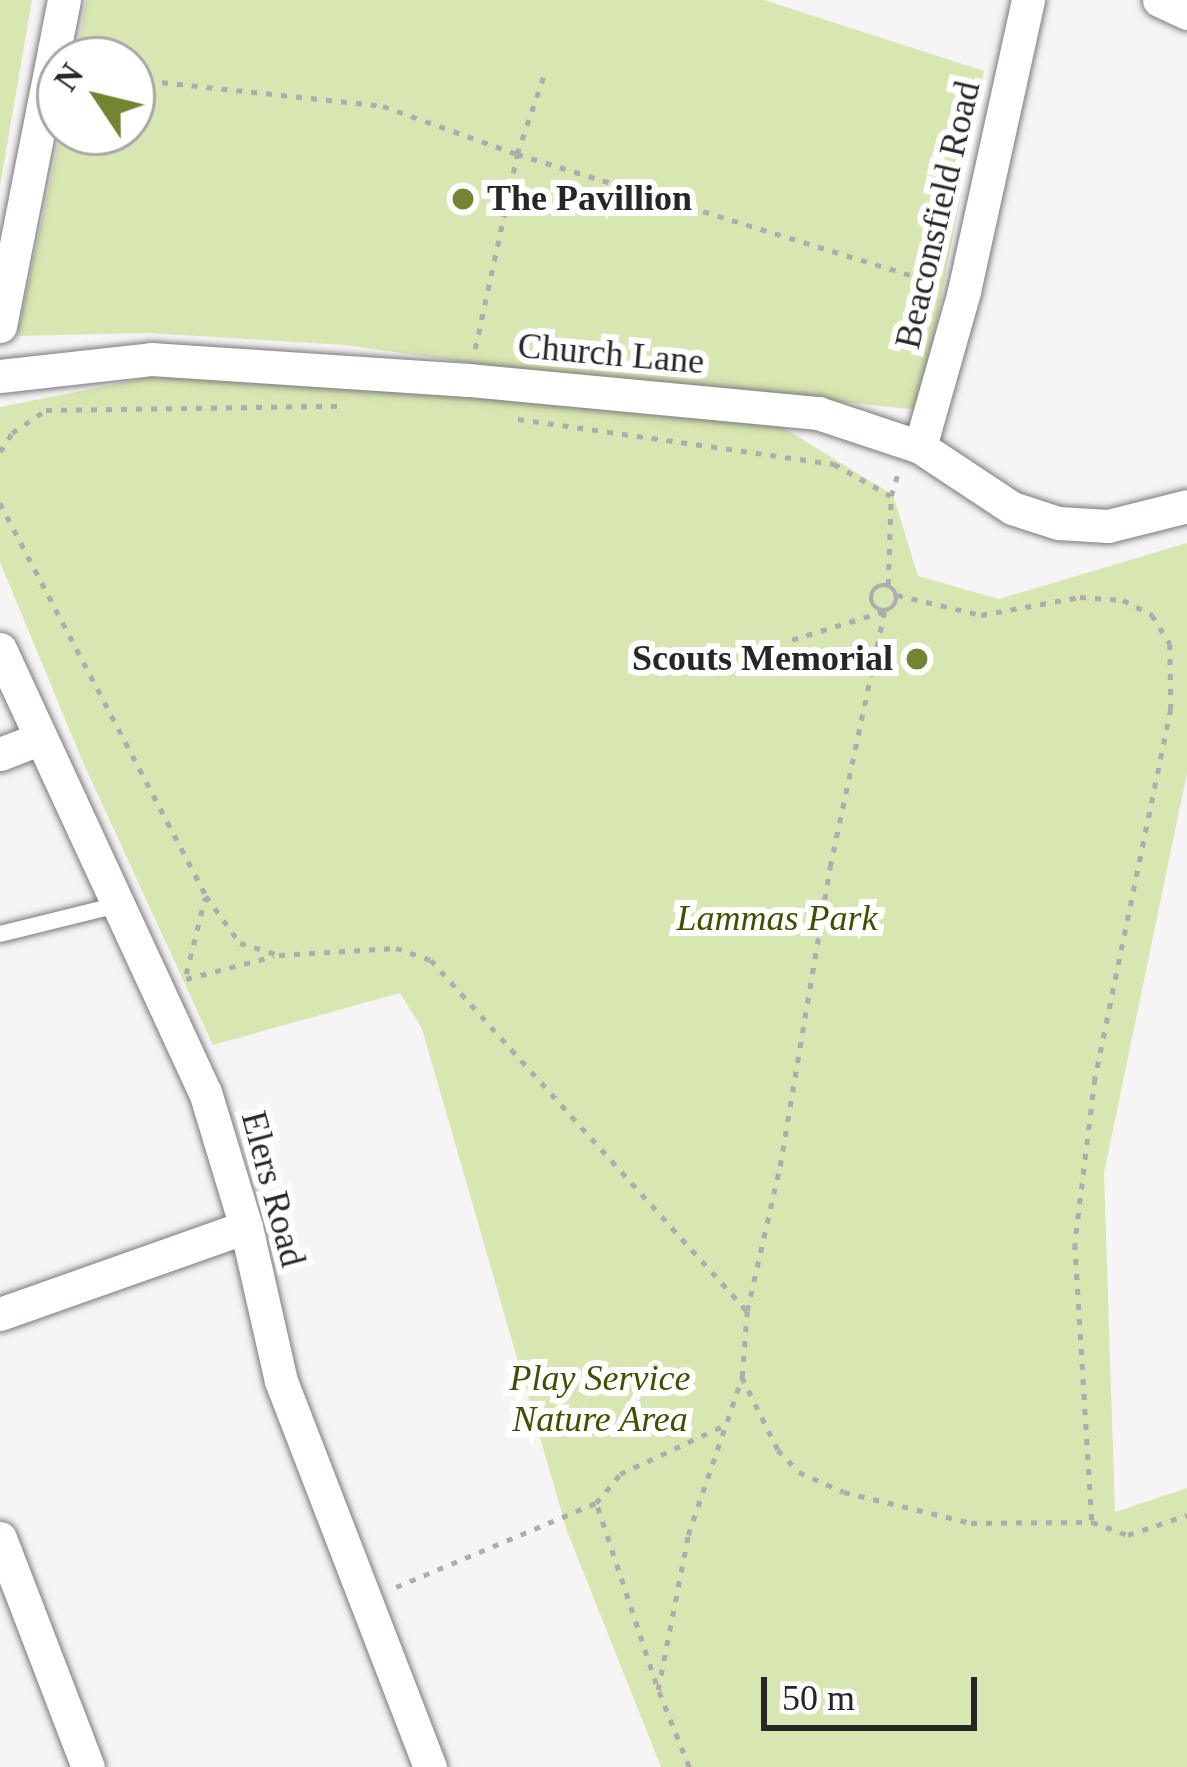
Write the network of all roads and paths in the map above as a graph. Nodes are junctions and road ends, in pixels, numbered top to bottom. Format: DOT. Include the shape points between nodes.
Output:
graph roads {
  1 [pos="64,0"];
  2 [pos="1028,0"];
  3 [pos="1159,0"];
  4 [pos="1187,13"];
  5 [pos="544,75"];
  6 [pos="156,82"];
  7 [pos="517,154"];
  8 [pos="964,291"];
  9 [pos="0,326"];
  10 [pos="0,376"];
  11 [pos="469,380"];
  12 [pos="346,406"];
  13 [pos="511,418"];
  14 [pos="914,444"];
  15 [pos="0,452"];
  16 [pos="891,496"];
  17 [pos="0,503"];
  18 [pos="1187,506"];
  19 [pos="888,585"];
  20 [pos="897,595"];
  21 [pos="884,612"];
  22 [pos="786,642"];
  23 [pos="0,649"];
  24 [pos="39,740"];
  25 [pos="0,754"];
  26 [pos="206,896"];
  27 [pos="117,905"];
  28 [pos="0,934"];
  29 [pos="279,955"];
  30 [pos="171,985"];
  31 [pos="246,1227"];
  32 [pos="747,1311"];
  33 [pos="0,1314"];
  34 [pos="742,1376"];
  35 [pos="726,1424"];
  36 [pos="596,1503"];
  37 [pos="1187,1515"];
  38 [pos="1092,1522"];
  39 [pos="0,1538"];
  40 [pos="364,1601"];
  41 [pos="658,1690"];
  42 [pos="88,1767"];
  43 [pos="430,1767"];
  44 [pos="688,1767"];
  1 -- 9 [label="street"];
  2 -- 8 [label="street, Beaconsfield Road"];
  3 -- 4 [label="street"];
  5 -- 7 [label="path"];
  6 -- 7 [label="path" via="383,106"];
  7 -- 8 [label="path"];
  7 -- 11 [label="path"];
  8 -- 14 [label="street, Beaconsfield Road"];
  10 -- 11 [label="street, Church Lane" via="151,359"];
  11 -- 14 [label="street, Church Lane" via="818,413"];
  12 -- 15 [label="path" via="46,410"];
  13 -- 16 [label="path" via="834,464"];
  14 -- 16 [label="path"];
  14 -- 18 [label="street, Church Lane" via="1012,508 1058,523 1108,526"];
  16 -- 19 [label="path"];
  17 -- 26 [label="path"];
  19 -- 20 [label="path"];
  19 -- 21 [label="path" via="870,601"];
  20 -- 21 [label="path"];
  20 -- 38 [label="path" via="981,615 1080,597 1124,600 1152,615 1170,644 1172,709 1095,1079 1075,1244"];
  21 -- 22 [label="path"];
  21 -- 32 [label="path"];
  23 -- 24 [label="street, Elers Road"];
  24 -- 25 [label="street"];
  24 -- 27 [label="street, Elers Road"];
  26 -- 29 [label="path" via="240,943"];
  26 -- 30 [label="path"];
  27 -- 28 [label="lane"];
  27 -- 30 [label="street, Elers Road"];
  29 -- 30 [label="path"];
  29 -- 32 [label="path" via="396,948 431,960"];
  30 -- 31 [label="street, Elers Road"];
  31 -- 33 [label="street"];
  31 -- 40 [label="street, Elers Road" via="281,1381"];
  32 -- 34 [label="path"];
  34 -- 35 [label="path"];
  34 -- 38 [label="path" via="778,1450 800,1472 844,1492 971,1523"];
  35 -- 36 [label="path" via="620,1474"];
  35 -- 41 [label="path" via="688,1535"];
  36 -- 40 [label="path"];
  36 -- 41 [label="path"];
  37 -- 38 [label="path" via="1128,1534"];
  39 -- 42 [label="street"];
  40 -- 43 [label="street, Elers Road"];
  41 -- 44 [label="path"];
}
